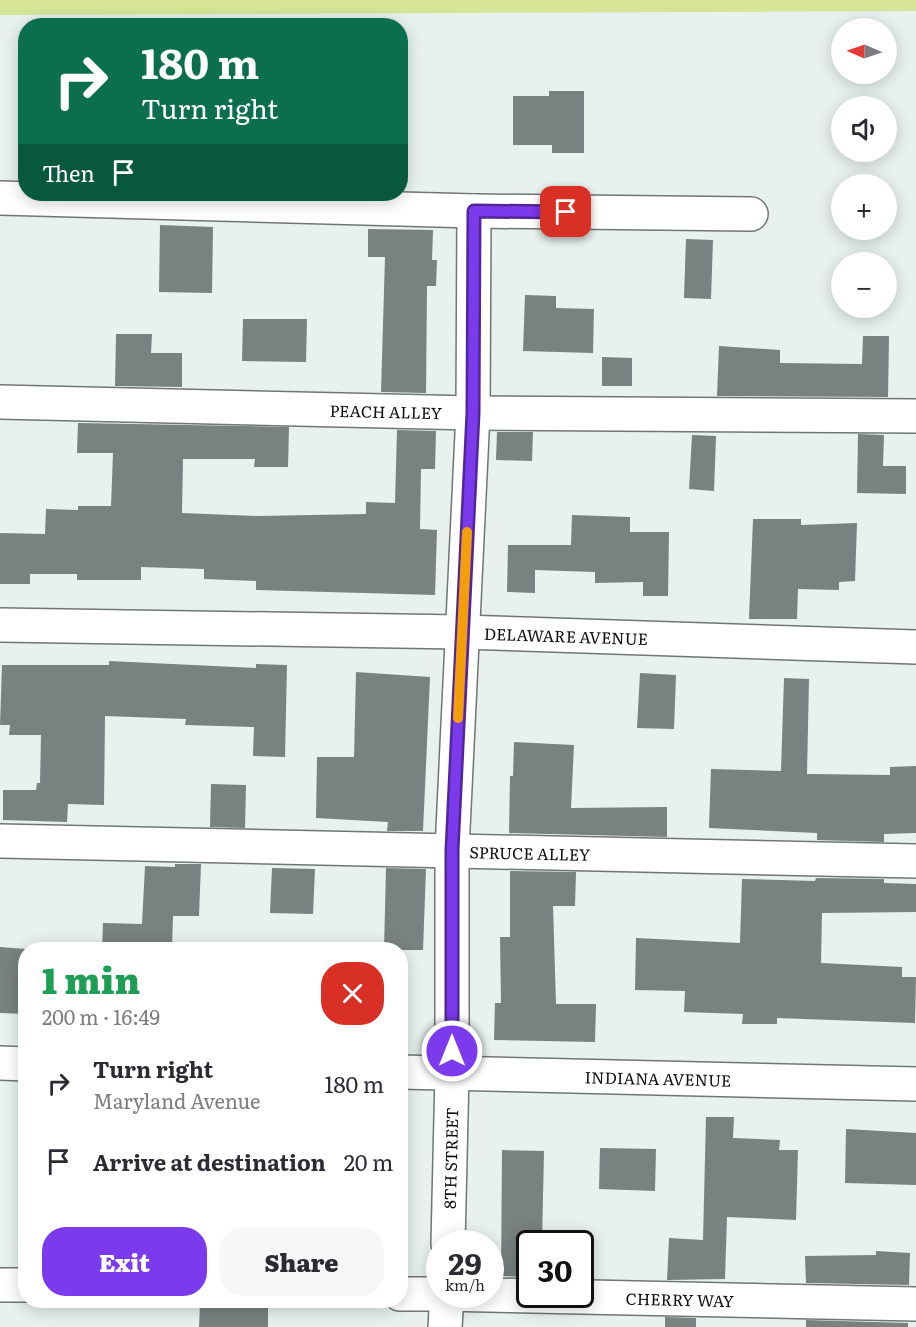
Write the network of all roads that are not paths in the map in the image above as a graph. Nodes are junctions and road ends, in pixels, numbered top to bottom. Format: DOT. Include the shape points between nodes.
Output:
graph roads {
  1 [pos="0,198"];
  2 [pos="18,198"];
  3 [pos="109,201"];
  4 [pos="474,211"];
  5 [pos="751,214"];
  6 [pos="0,402"];
  7 [pos="473,413"];
  8 [pos="916,416"];
  9 [pos="0,625"];
  10 [pos="461,632"];
  11 [pos="916,647"];
  12 [pos="0,841"];
  13 [pos="452,850"];
  14 [pos="916,861"];
  15 [pos="0,1063"];
  16 [pos="18,1064"];
  17 [pos="408,1072"];
  18 [pos="452,1073"];
  19 [pos="916,1084"];
  20 [pos="448,1230"];
  21 [pos="0,1285"];
  22 [pos="18,1285"];
  23 [pos="408,1294"];
  24 [pos="426,1294"];
  25 [pos="504,1295"];
  26 [pos="916,1304"];
  27 [pos="444,1308"];
  28 [pos="445,1327"];
  1 -- 2 [label="street"];
  3 -- 4 [label="street"];
  4 -- 5 [label="street"];
  4 -- 7 [label="street, 8TH STREET"];
  6 -- 7 [label="street, PEACH ALLEY"];
  7 -- 8 [label="street, PEACH ALLEY"];
  7 -- 10 [label="street, 8TH STREET"];
  9 -- 10 [label="street, DELAWARE AVENUE"];
  10 -- 11 [label="street, DELAWARE AVENUE"];
  10 -- 13 [label="street, 8TH STREET"];
  12 -- 13 [label="street, SPRUCE ALLEY"];
  13 -- 14 [label="street, SPRUCE ALLEY"];
  13 -- 18 [label="street, 8TH STREET"];
  15 -- 16 [label="street"];
  17 -- 18 [label="street, INDIANA AVENUE"];
  18 -- 19 [label="street, INDIANA AVENUE"];
  18 -- 20 [label="street, 8TH STREET"];
  21 -- 22 [label="street"];
  23 -- 24 [label="street, CHERRY WAY"];
  25 -- 26 [label="street, CHERRY WAY"];
  27 -- 28 [label="street"];
}
